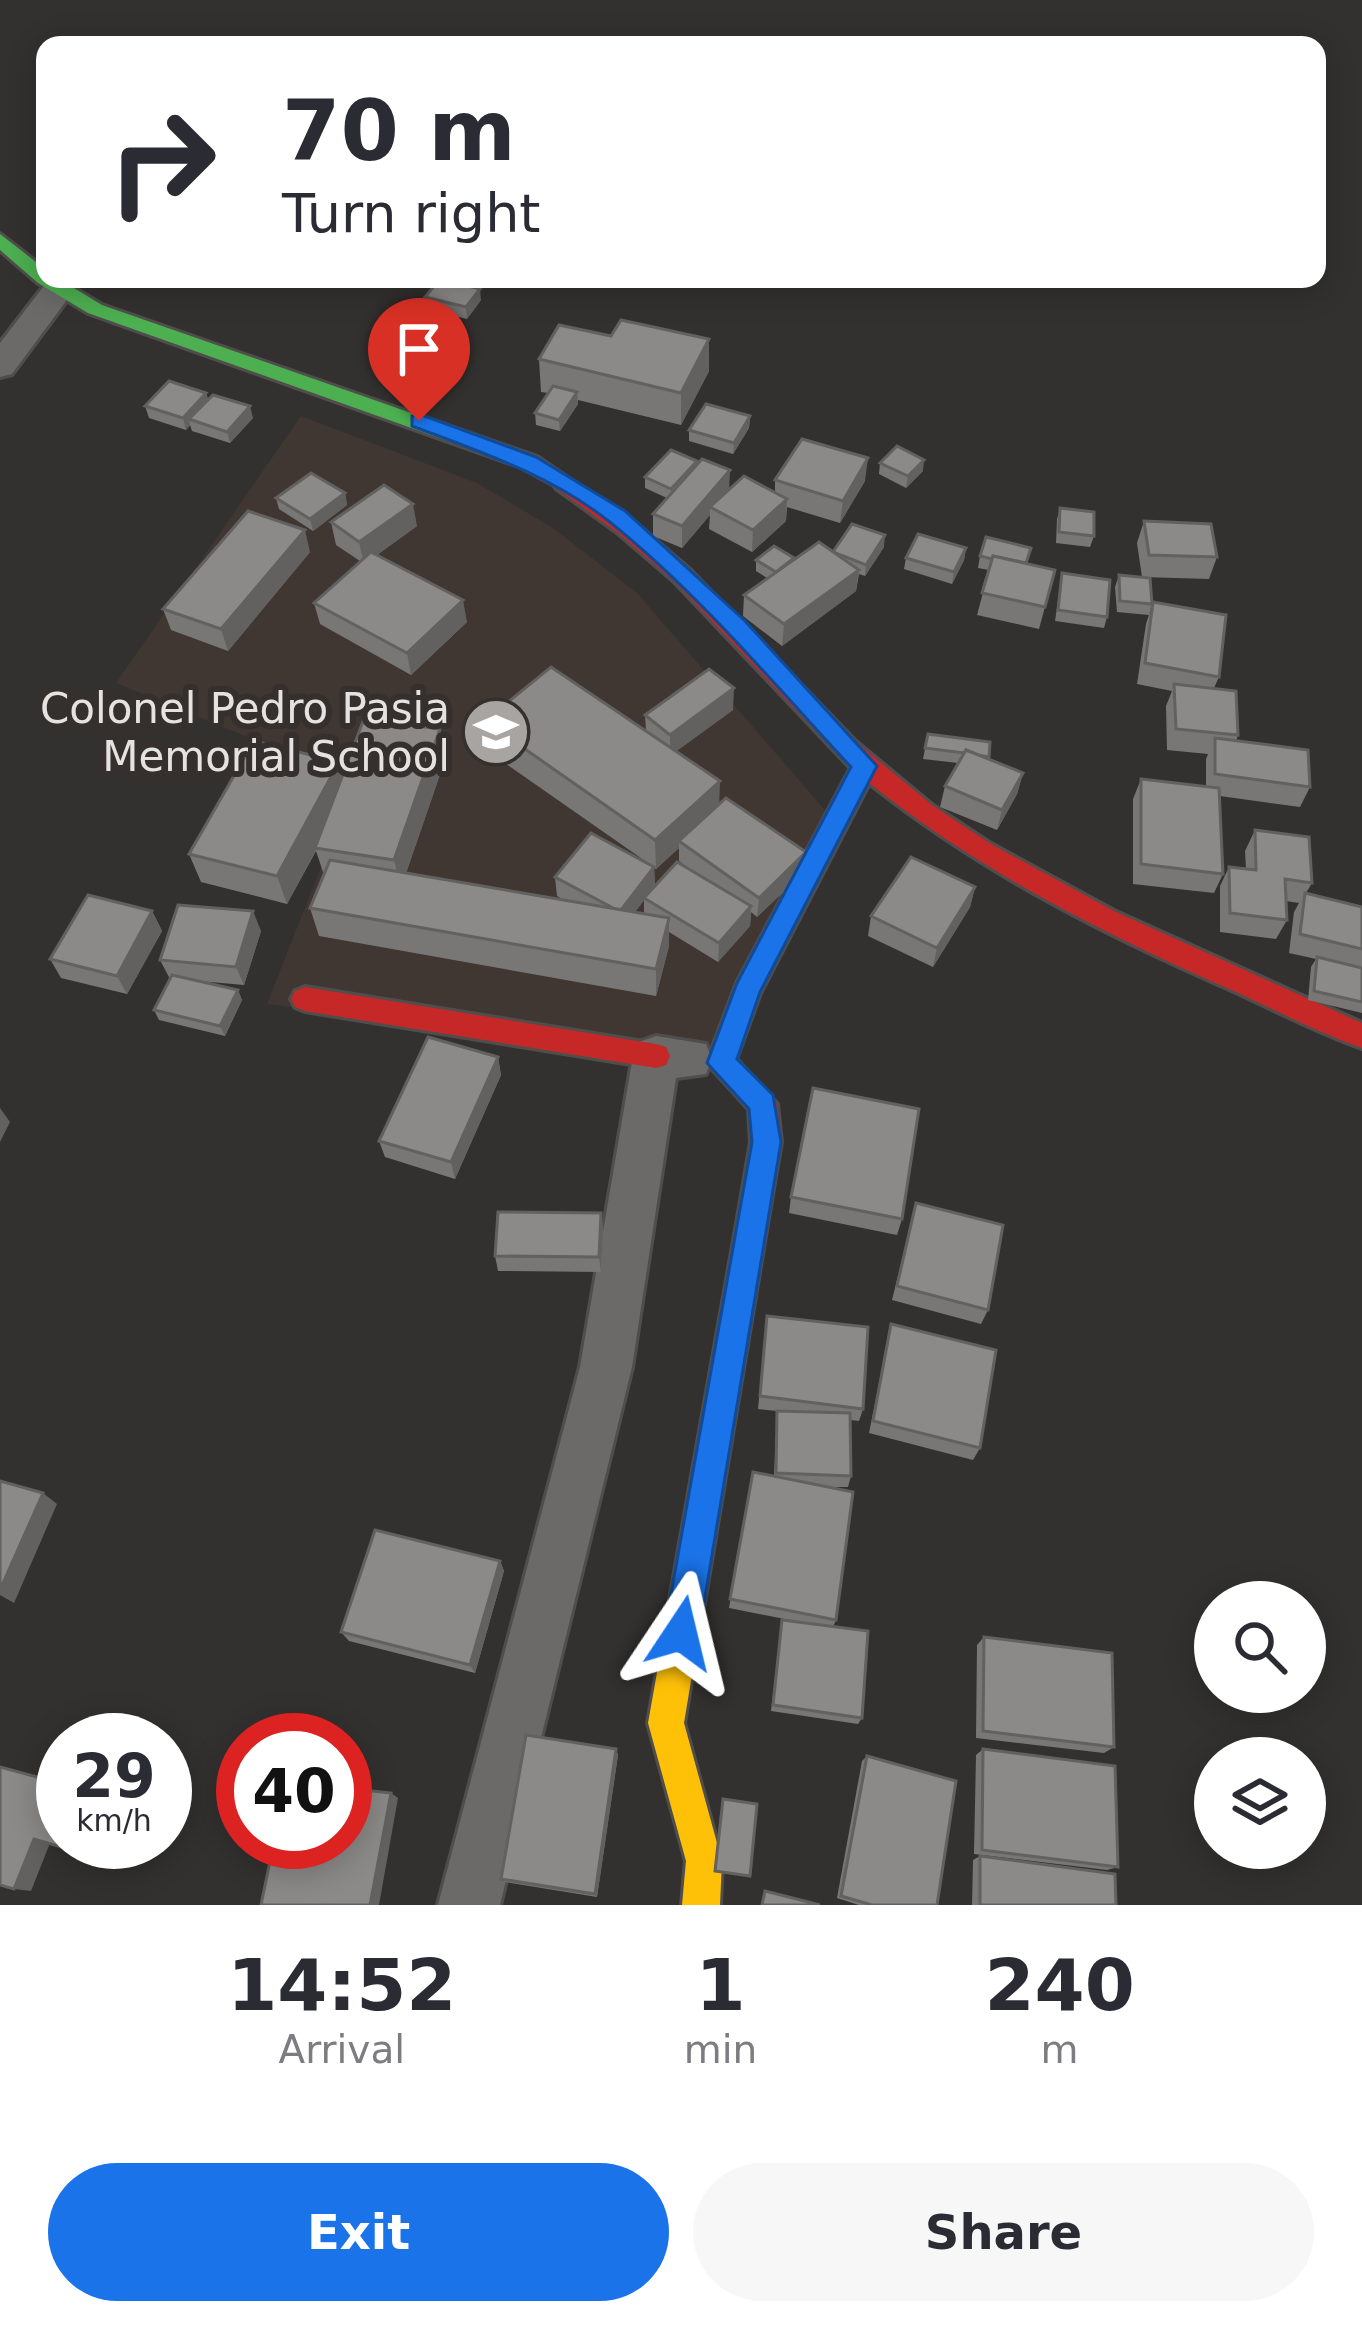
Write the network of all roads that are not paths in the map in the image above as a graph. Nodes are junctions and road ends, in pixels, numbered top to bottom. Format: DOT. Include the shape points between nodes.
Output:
graph roads {
  1 [pos="0,241"];
  2 [pos="36,271"];
  3 [pos="46,288"];
  4 [pos="62,288"];
  5 [pos="0,367"];
  6 [pos="865,766"];
  7 [pos="304,999"];
  8 [pos="1362,1036"];
  9 [pos="656,1055"];
  10 [pos="722,1063"];
  11 [pos="469,1905"];
  12 [pos="700,1905"];
  1 -- 2 [label="main road"];
  3 -- 5 [label="street"];
  4 -- 6 [label="main road" via="141,328 529,462 617,516"];
  6 -- 8 [label="main road" via="949,831 1096,916"];
  6 -- 10 [label="main road" via="747,991"];
  7 -- 9 [label="main road"];
  9 -- 10 [label="street"];
  9 -- 11 [label="street" via="606,1367"];
  10 -- 12 [label="main road" via="763,1104 766,1142 666,1723 704,1861"];
}
